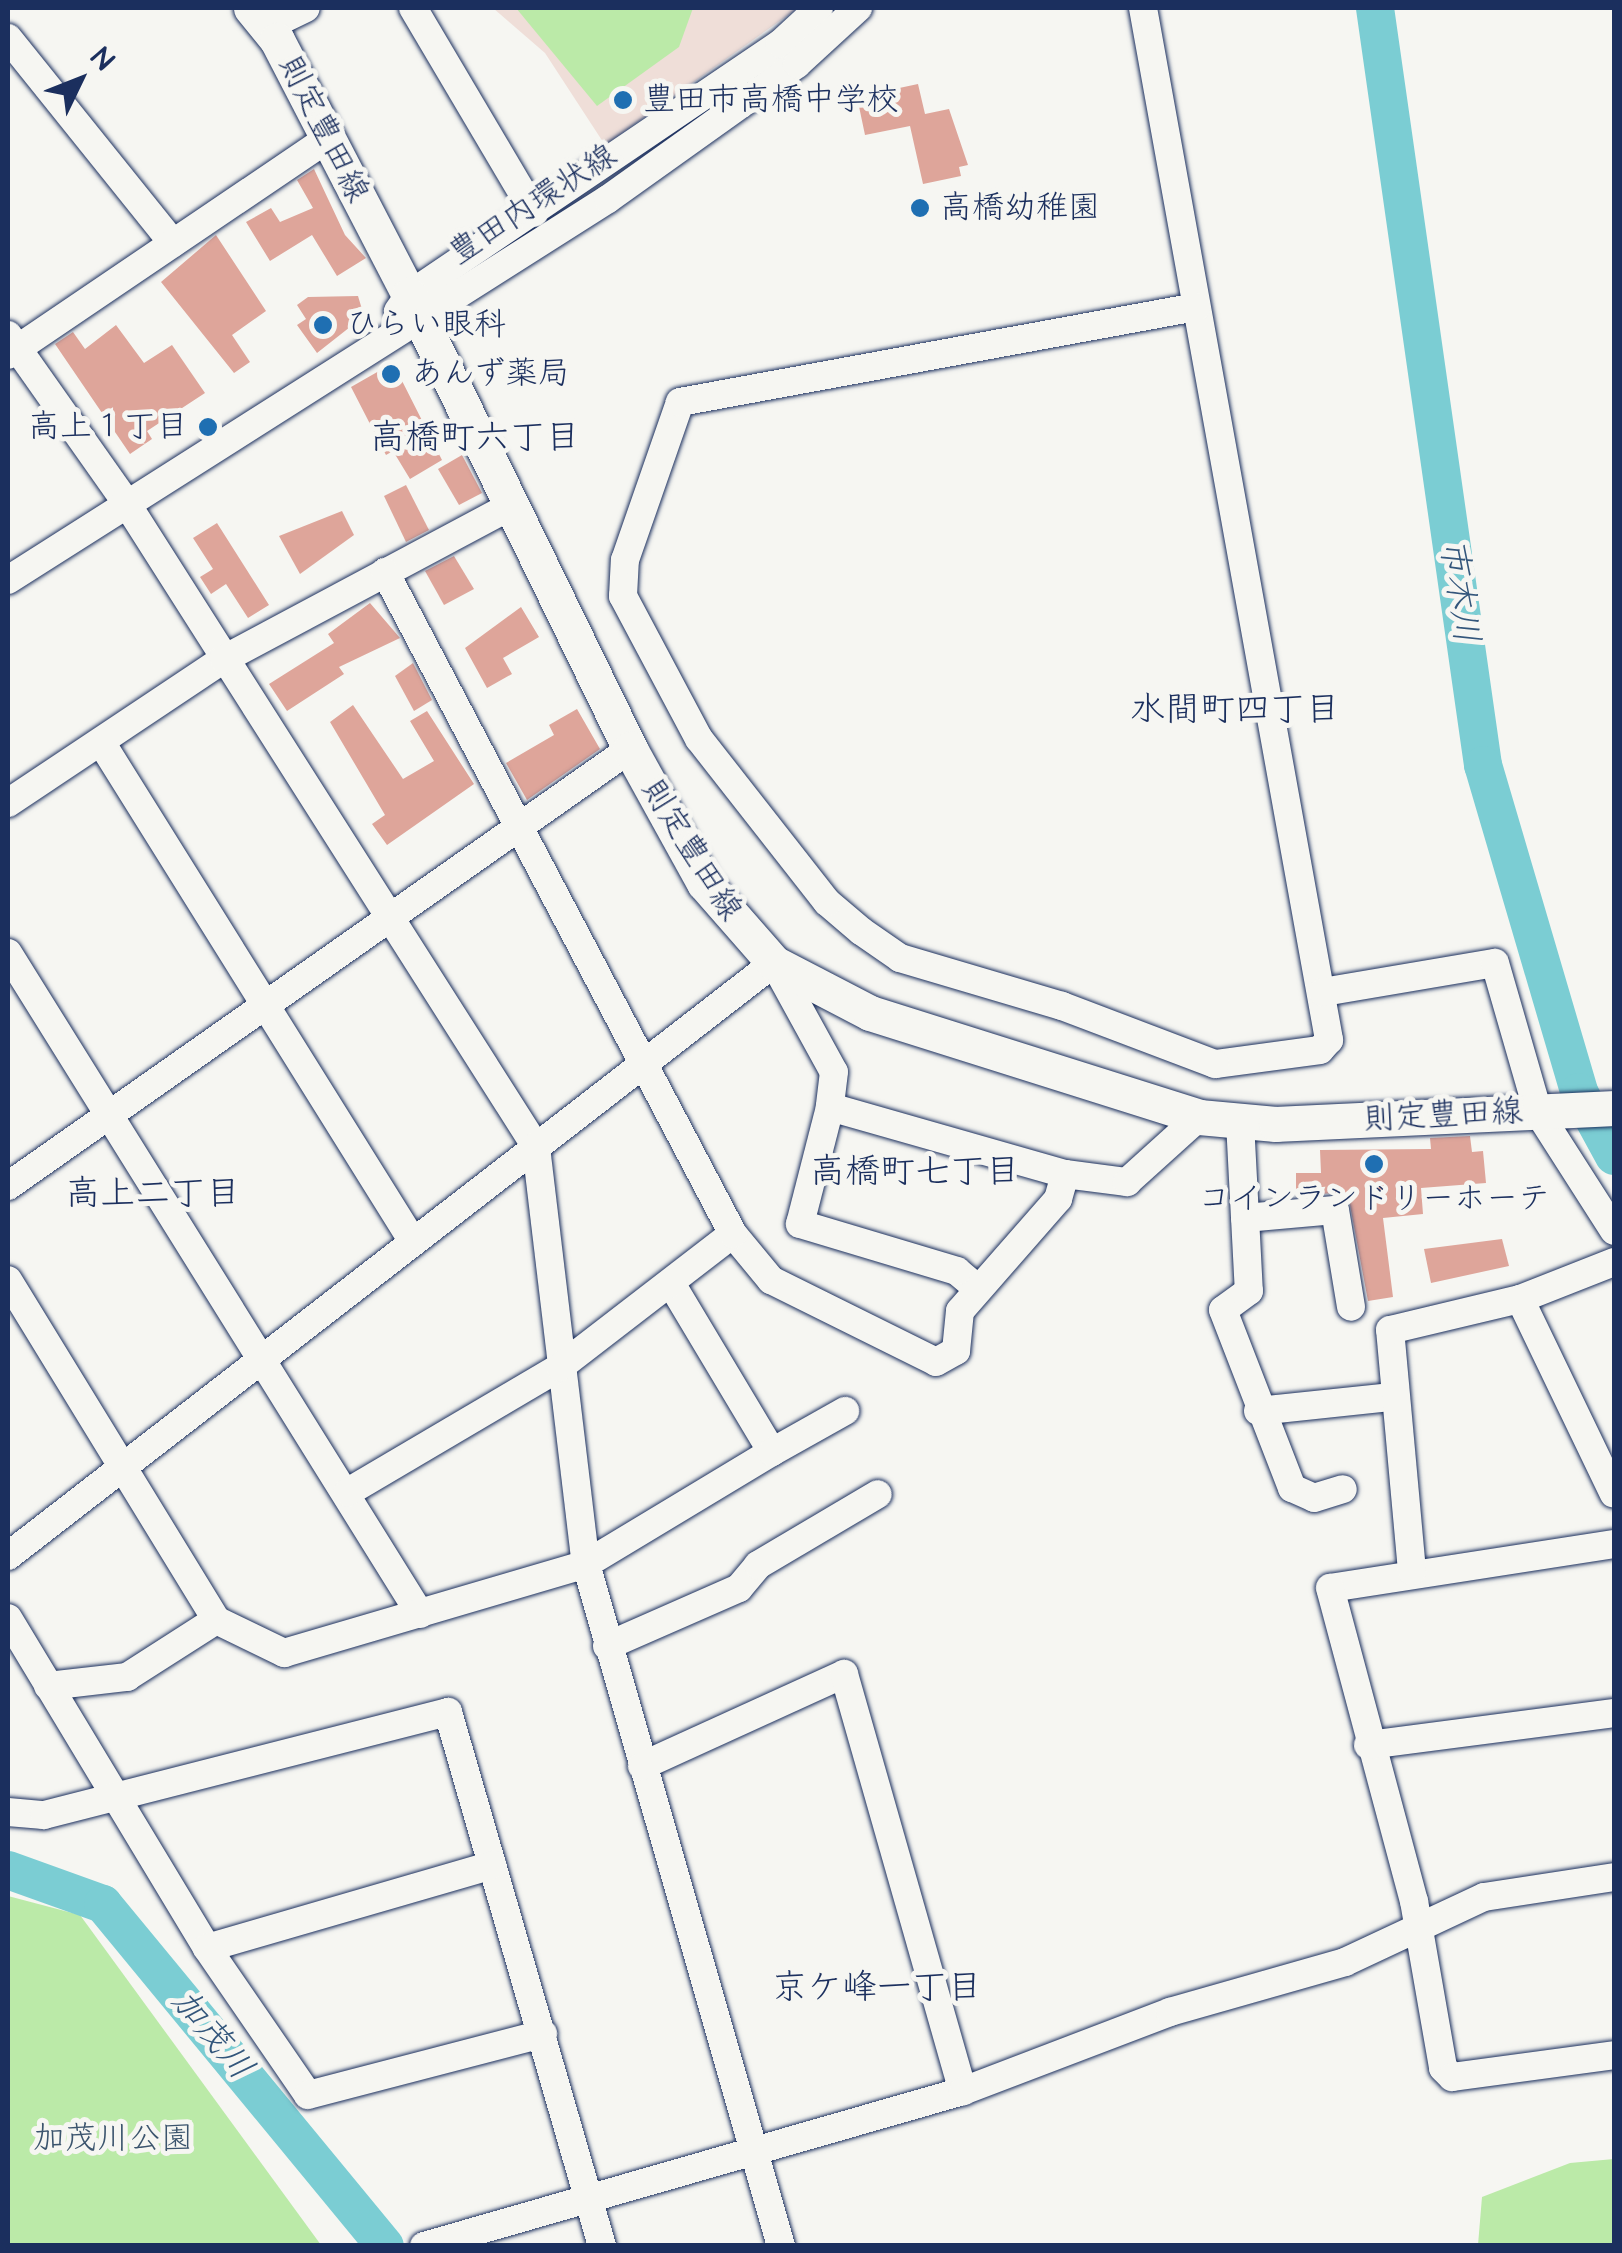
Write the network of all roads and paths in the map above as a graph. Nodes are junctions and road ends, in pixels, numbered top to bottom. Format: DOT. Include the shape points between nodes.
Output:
graph roads {
  1 [pos="306,8"];
  2 [pos="413,8"];
  3 [pos="819,8"];
  4 [pos="858,8"];
  5 [pos="1143,8"];
  6 [pos="259,17"];
  7 [pos="8,38"];
  8 [pos="327,138"];
  9 [pos="534,213"];
  10 [pos="173,243"];
  11 [pos="1196,306"];
  12 [pos="415,307"];
  13 [pos="11,346"];
  14 [pos="126,501"];
  15 [pos="510,506"];
  16 [pos="385,572"];
  17 [pos="8,580"];
  18 [pos="224,658"];
  19 [pos="101,742"];
  20 [pos="630,749"];
  21 [pos="8,804"];
  22 [pos="522,826"];
  23 [pos="388,916"];
  24 [pos="8,953"];
  25 [pos="774,962"];
  26 [pos="1323,992"];
  27 [pos="262,1006"];
  28 [pos="641,1064"];
  29 [pos="830,1106"];
  30 [pos="1614,1108"];
  31 [pos="1538,1112"];
  32 [pos="109,1114"];
  33 [pos="1199,1116"];
  34 [pos="1240,1122"];
  35 [pos="536,1148"];
  36 [pos="1065,1174"];
  37 [pos="8,1186"];
  38 [pos="1245,1218"];
  39 [pos="1614,1231"];
  40 [pos="733,1234"];
  41 [pos="412,1240"];
  42 [pos="1614,1262"];
  43 [pos="8,1280"];
  44 [pos="671,1283"];
  45 [pos="976,1288"];
  46 [pos="1520,1299"];
  47 [pos="1352,1308"];
  48 [pos="262,1357"];
  49 [pos="560,1367"];
  50 [pos="1392,1397"];
  51 [pos="845,1411"];
  52 [pos="1258,1411"];
  53 [pos="772,1452"];
  54 [pos="120,1470"];
  55 [pos="1343,1489"];
  56 [pos="348,1492"];
  57 [pos="878,1494"];
  58 [pos="1614,1494"];
  59 [pos="1614,1544"];
  60 [pos="8,1556"];
  61 [pos="586,1564"];
  62 [pos="1412,1571"];
  63 [pos="420,1614"];
  64 [pos="8,1618"];
  65 [pos="216,1620"];
  66 [pos="606,1646"];
  67 [pos="48,1686"];
  68 [pos="1614,1714"];
  69 [pos="1368,1745"];
  70 [pos="642,1766"];
  71 [pos="113,1796"];
  72 [pos="8,1812"];
  73 [pos="492,1865"];
  74 [pos="1614,1877"];
  75 [pos="1416,1928"];
  76 [pos="207,1948"];
  77 [pos="543,2034"];
  78 [pos="1614,2055"];
  79 [pos="964,2091"];
  80 [pos="756,2152"];
  81 [pos="590,2198"];
  82 [pos="424,2246"];
  83 [pos="602,2246"];
  84 [pos="782,2246"];
  1 -- 6 [label="street"];
  2 -- 9 [label="street"];
  3 -- 9 [label="street, 豊田内環状線" via="780,44"];
  4 -- 12 [label="street, 豊田内環状線" via="798,64"];
  5 -- 11 [label="street"];
  6 -- 8 [label="main road, 則定豊田線"];
  7 -- 10 [label="street"];
  8 -- 10 [label="street"];
  8 -- 12 [label="main road, 則定豊田線"];
  9 -- 12 [label="street, 豊田内環状線"];
  10 -- 13 [label="street"];
  11 -- 26 [label="street"];
  11 -- 26 [label="street" via="680,402 625,560 623,596 700,739 751,808 827,902 900,958 1078,1011 1215,1064 1320,1050 1329,1040"];
  12 -- 14 [label="street, 豊田内環状線" via="380,337"];
  12 -- 15 [label="main road, 則定豊田線"];
  13 -- 14 [label="street"];
  14 -- 17 [label="street, 豊田内環状線"];
  14 -- 18 [label="street"];
  15 -- 16 [label="street"];
  15 -- 20 [label="main road, 則定豊田線"];
  16 -- 18 [label="street"];
  16 -- 22 [label="street"];
  18 -- 19 [label="street"];
  18 -- 23 [label="street"];
  19 -- 21 [label="street"];
  19 -- 27 [label="street"];
  20 -- 22 [label="street"];
  20 -- 25 [label="main road, 則定豊田線" via="704,884"];
  22 -- 23 [label="street"];
  22 -- 28 [label="street"];
  23 -- 27 [label="street"];
  23 -- 35 [label="street"];
  24 -- 32 [label="street"];
  25 -- 28 [label="street"];
  25 -- 29 [label="street" via="834,1072"];
  25 -- 33 [label="main road, 則定豊田線" via="870,1014"];
  26 -- 31 [label="street" via="1496,963"];
  27 -- 32 [label="street"];
  27 -- 41 [label="street"];
  28 -- 35 [label="street"];
  28 -- 40 [label="street"];
  29 -- 36 [label="street"];
  29 -- 45 [label="street" via="800,1224 957,1272"];
  30 -- 31 [label="main road, 則定豊田線"];
  31 -- 34 [label="main road, 則定豊田線"];
  31 -- 39 [label="street"];
  32 -- 37 [label="street"];
  32 -- 48 [label="street"];
  33 -- 34 [label="main road, 則定豊田線"];
  33 -- 36 [label="street" via="1127,1182"];
  34 -- 38 [label="street"];
  35 -- 41 [label="street"];
  35 -- 49 [label="street"];
  36 -- 45 [label="street" via="1058,1198"];
  38 -- 47 [label="street" via="1336,1210"];
  38 -- 52 [label="street" via="1249,1291 1223,1306"];
  40 -- 44 [label="street"];
  40 -- 45 [label="street" via="771,1280 936,1362 956,1351 960,1311"];
  41 -- 48 [label="street"];
  42 -- 46 [label="street"];
  43 -- 54 [label="street"];
  44 -- 49 [label="street"];
  44 -- 53 [label="street"];
  46 -- 50 [label="street" via="1390,1330"];
  46 -- 58 [label="street"];
  48 -- 54 [label="street"];
  48 -- 56 [label="street"];
  49 -- 56 [label="street"];
  49 -- 61 [label="street"];
  50 -- 52 [label="street"];
  50 -- 62 [label="street"];
  51 -- 53 [label="street"];
  52 -- 55 [label="street" via="1300,1496"];
  53 -- 61 [label="street"];
  54 -- 60 [label="street"];
  54 -- 65 [label="street"];
  56 -- 63 [label="street"];
  57 -- 66 [label="street" via="758,1566 739,1588"];
  59 -- 62 [label="street"];
  61 -- 63 [label="street"];
  61 -- 66 [label="street"];
  62 -- 69 [label="street" via="1330,1588"];
  63 -- 65 [label="street" via="284,1653"];
  64 -- 67 [label="street"];
  65 -- 67 [label="street" via="128,1676"];
  66 -- 70 [label="street"];
  67 -- 71 [label="street"];
  68 -- 69 [label="street"];
  69 -- 75 [label="street"];
  70 -- 79 [label="street" via="844,1674"];
  70 -- 80 [label="street"];
  71 -- 72 [label="street" via="30,1818"];
  71 -- 73 [label="street" via="440,1710 448,1712"];
  71 -- 76 [label="street"];
  73 -- 76 [label="street"];
  73 -- 77 [label="street"];
  74 -- 75 [label="street" via="1484,1896"];
  75 -- 78 [label="street" via="1443,2068 1452,2077"];
  75 -- 79 [label="street" via="1344,1962 1170,2012"];
  76 -- 77 [label="street" via="308,2095"];
  77 -- 81 [label="street"];
  79 -- 80 [label="street"];
  80 -- 81 [label="street"];
  80 -- 84 [label="street"];
  81 -- 82 [label="street"];
  81 -- 83 [label="street"];
}
